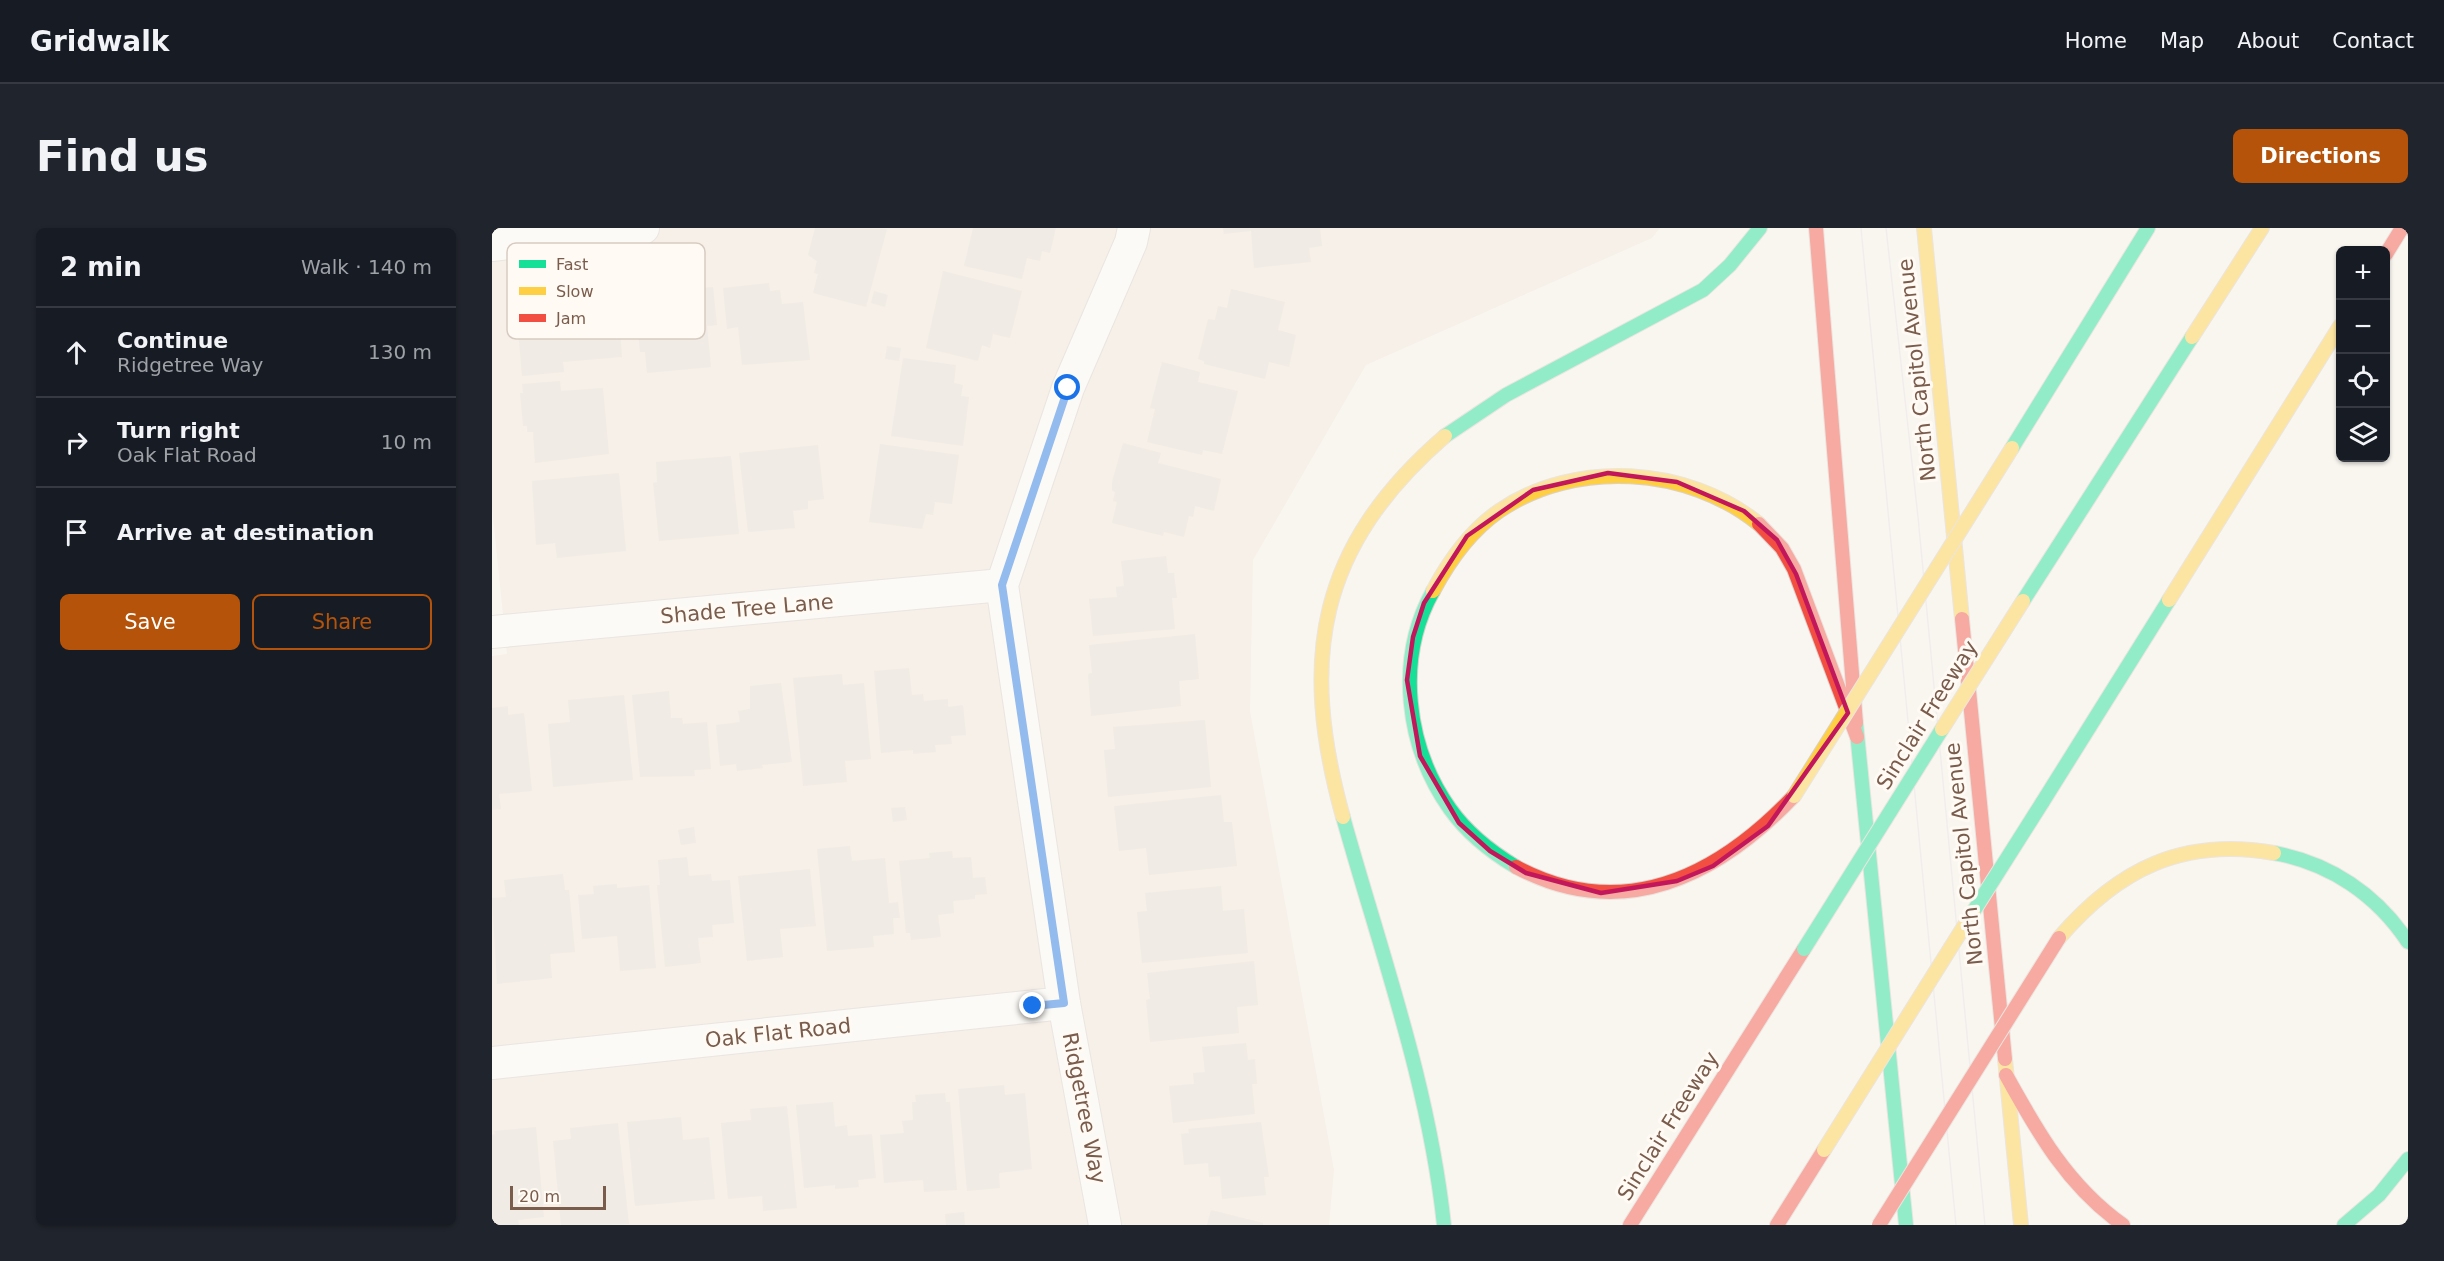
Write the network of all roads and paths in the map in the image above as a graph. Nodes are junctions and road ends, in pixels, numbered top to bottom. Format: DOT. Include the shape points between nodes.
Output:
graph roads {
  1 [pos="643,228"];
  2 [pos="1134,228"];
  3 [pos="1760,228"];
  4 [pos="1816,228"];
  5 [pos="1924,228"];
  6 [pos="2148,228"];
  7 [pos="2262,228"];
  8 [pos="2402,228"];
  9 [pos="507,243"];
  10 [pos="510,243"];
  11 [pos="492,245"];
  12 [pos="2390,246"];
  13 [pos="2336,332"];
  14 [pos="1002,585"];
  15 [pos="492,632"];
  16 [pos="1857,737"];
  17 [pos="2408,942"];
  18 [pos="1064,1003"];
  19 [pos="492,1063"];
  20 [pos="2006,1075"];
  21 [pos="2408,1159"];
  22 [pos="1105,1225"];
  23 [pos="1444,1225"];
  24 [pos="1630,1225"];
  25 [pos="1777,1225"];
  26 [pos="1879,1225"];
  27 [pos="1906,1225"];
  28 [pos="2021,1225"];
  29 [pos="2123,1225"];
  30 [pos="2344,1225"];
  1 -- 10 [label="street"];
  2 -- 14 [label="street, Ridgetree Way" via="1068,388"];
  3 -- 23 [label="main road" via="1703,290 1506,394 1446,435 1391,487 1353,548 1338,582 1320,660 1320,703 1340,807 1418,1069 1434,1139"];
  4 -- 16 [label="main road"];
  5 -- 20 [label="main road, North Capitol Avenue"];
  6 -- 16 [label="main road, bridge" via="2012,448 1794,796 1768,826 1713,866 1639,891 1601,893 1561,886 1526,873 1490,851 1460,823 1436,790 1420,756 1410,718 1407,680 1413,637 1424,603 1443,568 1467,536 1500,509 1533,490 1570,479 1608,473 1645,474 1714,495 1744,511 1777,540 1796,574"];
  7 -- 24 [label="main road, Sinclair Freeway, bridge"];
  8 -- 12 [label="main road"];
  9 -- 11 [label="street"];
  13 -- 25 [label="main road, bridge"];
  14 -- 15 [label="street, Shade Tree Lane"];
  14 -- 18 [label="street, Ridgetree Way"];
  16 -- 27 [label="main road"];
  17 -- 26 [label="main road, bridge" via="2383,909 2352,884 2313,863 2230,848 2187,852 2149,864 2115,883 2085,908 2059,938"];
  18 -- 19 [label="street, Oak Flat Road"];
  18 -- 22 [label="street, Ridgetree Way"];
  20 -- 28 [label="main road, North Capitol Avenue"];
  20 -- 29 [label="main road" via="2049,1153 2076,1188"];
  21 -- 30 [label="main road" via="2370,1206"];
}
